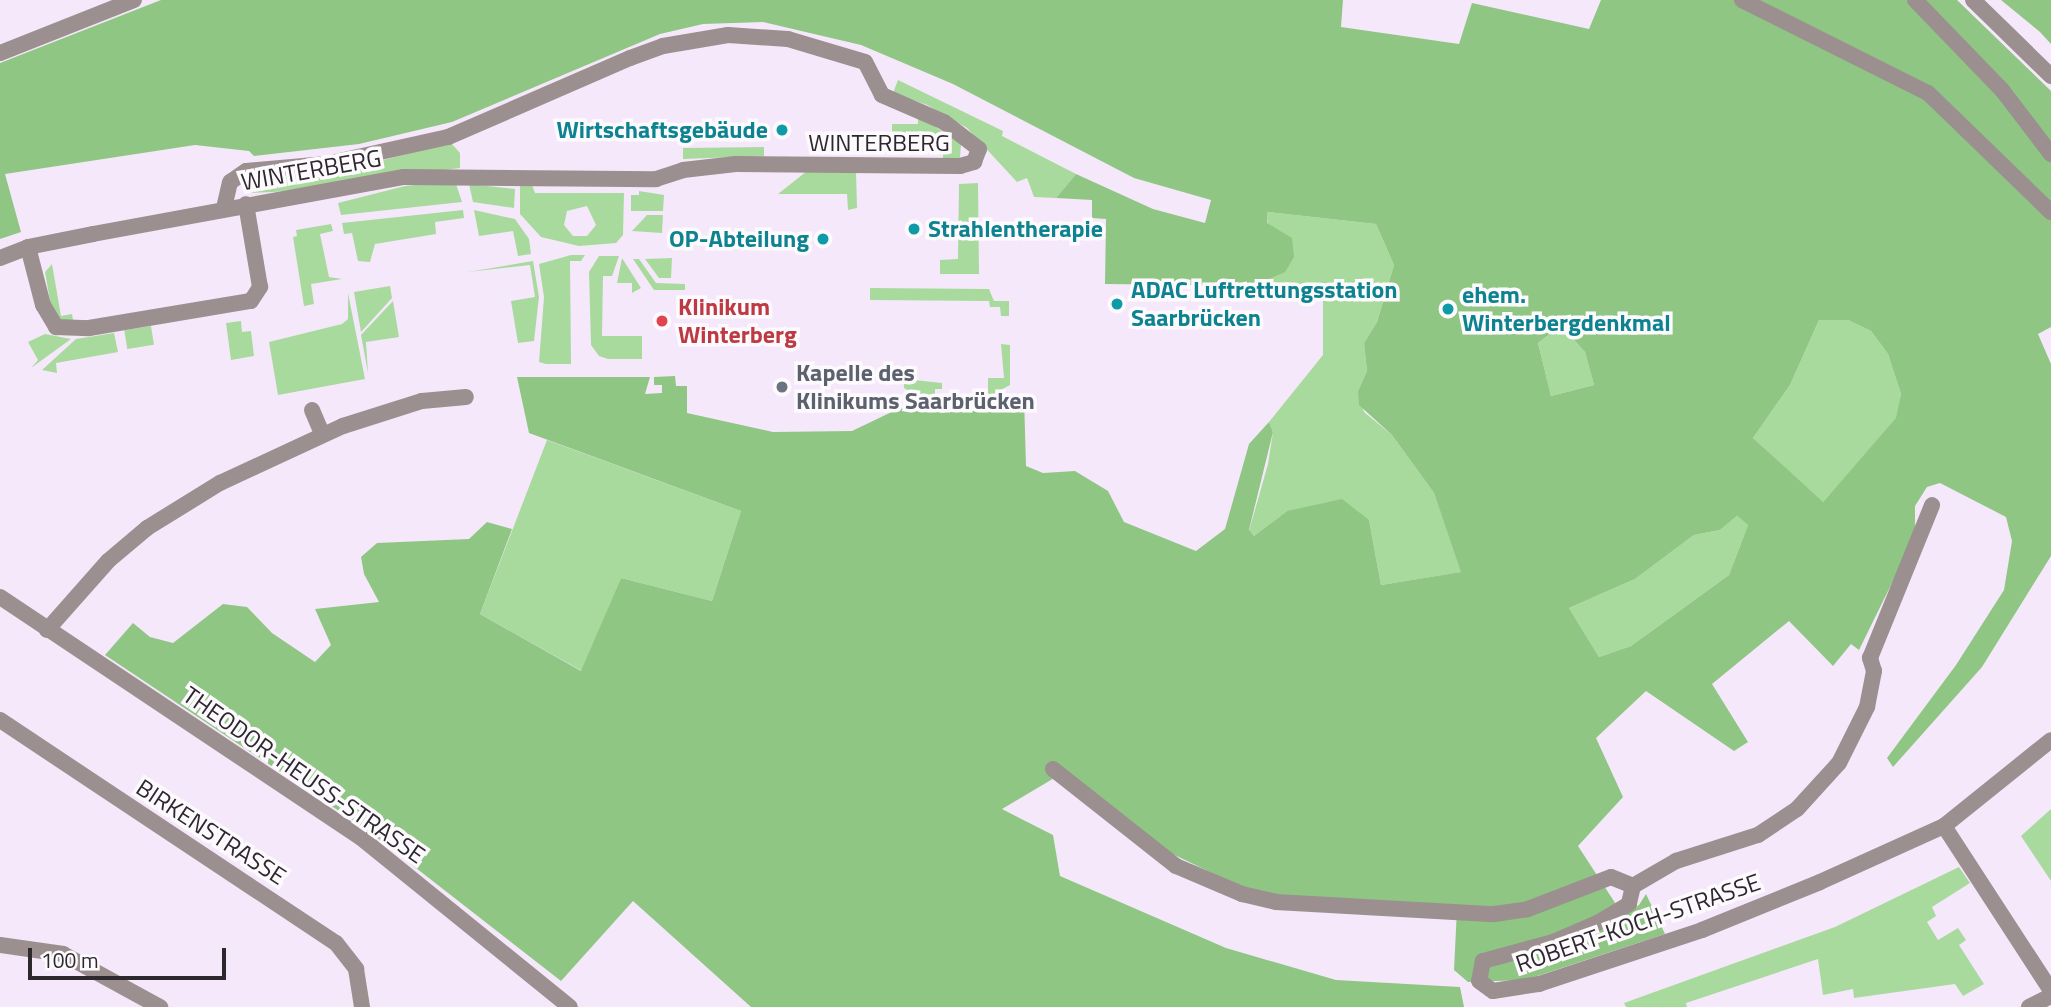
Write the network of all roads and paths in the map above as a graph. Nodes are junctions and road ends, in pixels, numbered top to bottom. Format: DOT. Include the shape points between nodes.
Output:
graph roads {
  1 [pos="134,0"];
  2 [pos="1742,0"];
  3 [pos="1915,0"];
  4 [pos="1973,0"];
  5 [pos="0,53"];
  6 [pos="2051,76"];
  7 [pos="2051,154"];
  8 [pos="246,204"];
  9 [pos="224,208"];
  10 [pos="2051,212"];
  11 [pos="28,247"];
  12 [pos="0,258"];
  13 [pos="466,397"];
  14 [pos="312,410"];
  15 [pos="322,433"];
  16 [pos="1932,505"];
  17 [pos="0,597"];
  18 [pos="47,630"];
  19 [pos="0,720"];
  20 [pos="2051,740"];
  21 [pos="1053,769"];
  22 [pos="1944,826"];
  23 [pos="1633,886"];
  24 [pos="0,946"];
  25 [pos="2051,993"];
  26 [pos="160,1007"];
  27 [pos="362,1007"];
  28 [pos="570,1007"];
  29 [pos="2029,1007"];
  1 -- 5 [label="street"];
  2 -- 10 [label="street" via="1928,93"];
  3 -- 7 [label="street" via="2002,90"];
  4 -- 6 [label="street"];
  8 -- 9 [label="street, WINTERBERG"];
  8 -- 9 [label="street, WINTERBERG" via="424,175 656,179 719,165 968,166 978,158 979,149 944,122 882,95 865,62 788,39 728,35 663,46 630,58 448,137 338,162 246,171 230,183"];
  8 -- 11 [label="street" via="260,287 251,300 66,330 48,321"];
  9 -- 11 [label="street"];
  11 -- 12 [label="street"];
  13 -- 15 [label="street" via="422,401"];
  14 -- 15 [label="street"];
  15 -- 18 [label="street" via="220,483 147,528 90,579"];
  16 -- 23 [label="street" via="1870,658 1874,671 1867,707 1839,763 1797,809 1758,835 1676,861"];
  17 -- 18 [label="street, THEODOR-HEUSS-STRASSE"];
  18 -- 28 [label="street, THEODOR-HEUSS-STRASSE" via="360,837"];
  19 -- 27 [label="street, BIRKENSTRASSE" via="336,943 356,969"];
  20 -- 22 [label="street, ROBERT-KOCH-STRASSE"];
  21 -- 23 [label="street, ROBERT-KOCH-STRASSE" via="1176,866 1242,894 1276,902 1494,914 1528,909 1611,877"];
  22 -- 23 [label="street, ROBERT-KOCH-STRASSE" via="1773,902 1622,957 1511,989 1493,991 1479,981 1483,961 1553,942 1597,923 1629,904"];
  22 -- 25 [label="street"];
  24 -- 26 [label="street" via="63,954"];
  25 -- 29 [label="street"];
}
